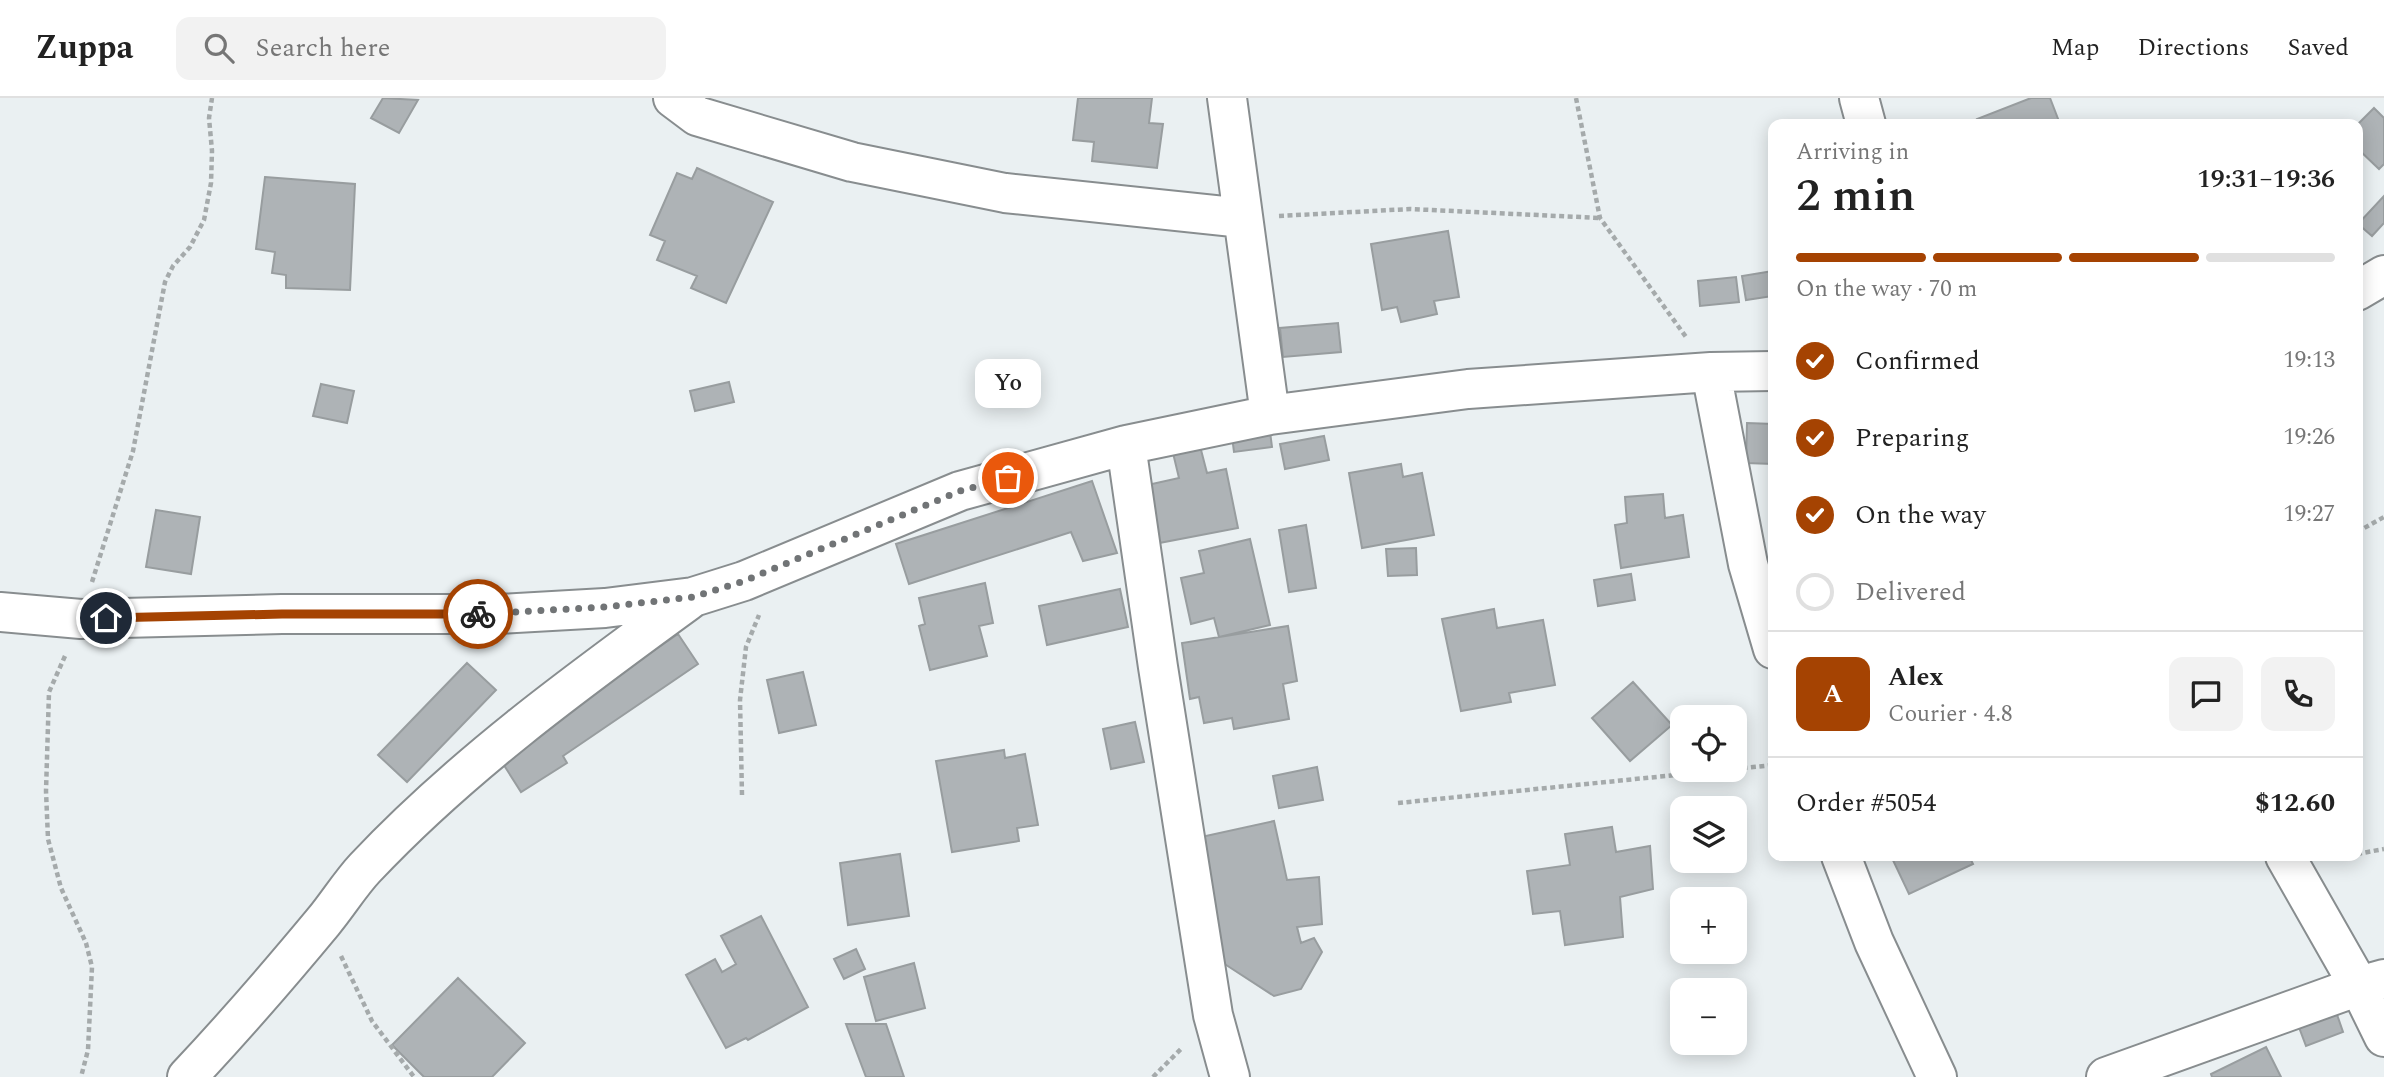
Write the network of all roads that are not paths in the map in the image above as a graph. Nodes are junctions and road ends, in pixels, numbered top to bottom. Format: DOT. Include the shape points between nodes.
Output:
graph roads {
  1 [pos="673,98"];
  2 [pos="1227,98"];
  3 [pos="1859,98"];
  4 [pos="1865,119"];
  5 [pos="1243,218"];
  6 [pos="2384,275"];
  7 [pos="2363,287"];
  8 [pos="1768,370"];
  9 [pos="1711,372"];
  10 [pos="1270,415"];
  11 [pos="1126,445"];
  12 [pos="0,585"];
  13 [pos="693,597"];
  14 [pos="0,611"];
  15 [pos="38,614"];
  16 [pos="1768,632"];
  17 [pos="1844,861"];
  18 [pos="2288,861"];
  19 [pos="2371,982"];
  20 [pos="2384,1037"];
  21 [pos="187,1077"];
  22 [pos="1230,1077"];
  23 [pos="1937,1077"];
  24 [pos="2106,1077"];
  1 -- 5 [label="street" via="697,116 852,162 1005,193"];
  2 -- 5 [label="street"];
  3 -- 4 [label="street"];
  5 -- 10 [label="street"];
  6 -- 7 [label="street"];
  8 -- 9 [label="street"];
  9 -- 10 [label="street" via="1468,388"];
  9 -- 16 [label="street" via="1748,564"];
  10 -- 11 [label="street"];
  11 -- 13 [label="street" via="960,491 744,581"];
  11 -- 22 [label="street" via="1213,1015"];
  12 -- 15 [label="street"];
  13 -- 15 [label="street" via="498,614 81,619"];
  13 -- 21 [label="street" via="448,787 364,869 240,1021"];
  14 -- 15 [label="street"];
  17 -- 23 [label="street" via="1874,942"];
  18 -- 19 [label="street"];
  19 -- 20 [label="street"];
  19 -- 24 [label="street"];
}
